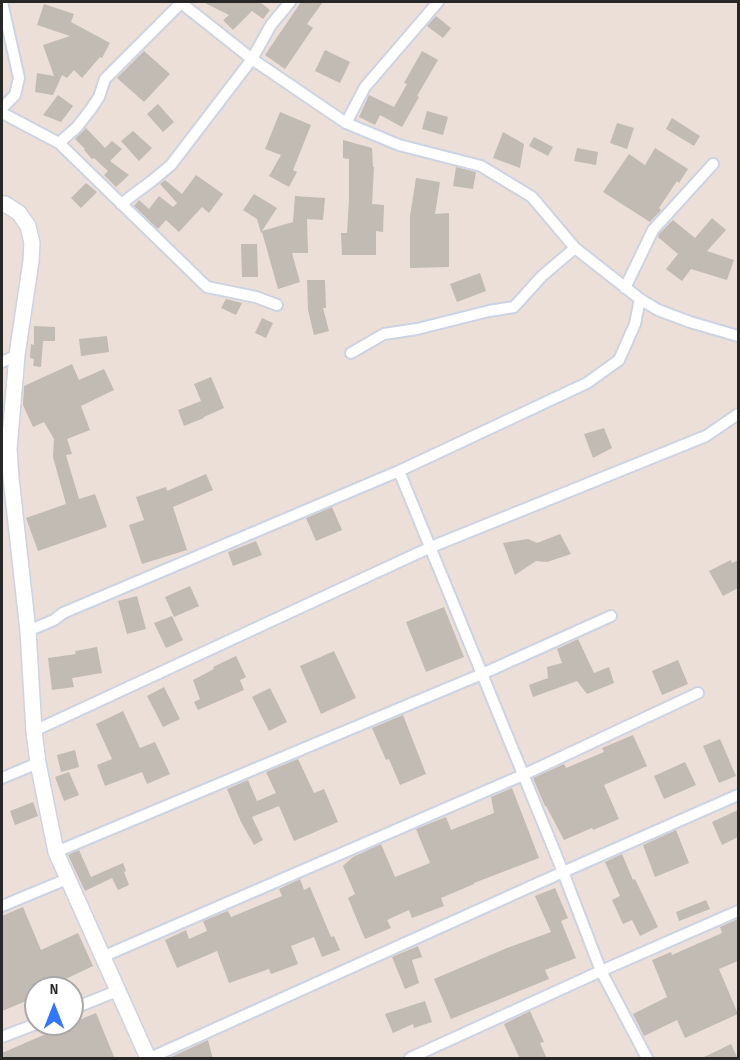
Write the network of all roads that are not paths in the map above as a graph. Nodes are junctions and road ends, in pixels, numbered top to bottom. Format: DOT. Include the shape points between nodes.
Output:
graph roads {
  1 [pos="2,2"];
  2 [pos="181,2"];
  3 [pos="290,2"];
  4 [pos="438,2"];
  5 [pos="252,59"];
  6 [pos="2,108"];
  7 [pos="2,113"];
  8 [pos="346,123"];
  9 [pos="59,143"];
  10 [pos="712,164"];
  11 [pos="2,204"];
  12 [pos="121,204"];
  13 [pos="575,248"];
  14 [pos="625,288"];
  15 [pos="640,299"];
  16 [pos="277,305"];
  17 [pos="737,332"];
  18 [pos="351,353"];
  19 [pos="17,355"];
  20 [pos="2,362"];
  21 [pos="738,414"];
  22 [pos="399,471"];
  23 [pos="431,548"];
  24 [pos="611,616"];
  25 [pos="28,631"];
  26 [pos="482,674"];
  27 [pos="698,693"];
  28 [pos="34,731"];
  29 [pos="38,763"];
  30 [pos="523,775"];
  31 [pos="2,778"];
  32 [pos="738,795"];
  33 [pos="56,852"];
  34 [pos="563,872"];
  35 [pos="67,879"];
  36 [pos="2,906"];
  37 [pos="738,912"];
  38 [pos="102,957"];
  39 [pos="601,971"];
  40 [pos="117,991"];
  41 [pos="84,1004"];
  42 [pos="24,1029"];
  43 [pos="2,1037"];
  44 [pos="149,1059"];
  45 [pos="410,1059"];
  46 [pos="647,1059"];
  1 -- 6 [label="street" via="19,78 15,95"];
  2 -- 5 [label="street"];
  2 -- 9 [label="street" via="105,79 91,109"];
  3 -- 5 [label="street" via="271,25"];
  4 -- 8 [label="street" via="365,87"];
  5 -- 8 [label="street"];
  5 -- 12 [label="street" via="171,165"];
  7 -- 9 [label="street"];
  8 -- 13 [label="street" via="399,145 481,166 532,197"];
  9 -- 12 [label="street"];
  10 -- 14 [label="street" via="653,230"];
  11 -- 19 [label="main road" via="19,213 28,226 32,243"];
  12 -- 16 [label="street" via="207,287"];
  13 -- 14 [label="street"];
  13 -- 18 [label="street" via="514,307 384,334"];
  14 -- 15 [label="street"];
  15 -- 17 [label="street" via="690,322"];
  15 -- 22 [label="street" via="619,360 587,383"];
  19 -- 20 [label="street"];
  19 -- 25 [label="main road" via="9,449"];
  21 -- 23 [label="street" via="706,436"];
  22 -- 23 [label="street"];
  22 -- 25 [label="street"];
  23 -- 26 [label="street"];
  23 -- 28 [label="street"];
  24 -- 26 [label="street"];
  25 -- 28 [label="main road"];
  26 -- 30 [label="street"];
  26 -- 33 [label="street"];
  27 -- 30 [label="street"];
  28 -- 29 [label="main road"];
  29 -- 31 [label="street"];
  29 -- 33 [label="main road"];
  30 -- 34 [label="street"];
  30 -- 38 [label="street"];
  32 -- 34 [label="street"];
  33 -- 35 [label="main road"];
  34 -- 39 [label="street"];
  34 -- 44 [label="street"];
  35 -- 36 [label="street"];
  35 -- 38 [label="main road"];
  37 -- 39 [label="street"];
  38 -- 40 [label="main road"];
  39 -- 45 [label="street"];
  39 -- 46 [label="street"];
  40 -- 41 [label="street"];
  40 -- 44 [label="main road"];
  42 -- 43 [label="street"];
}
